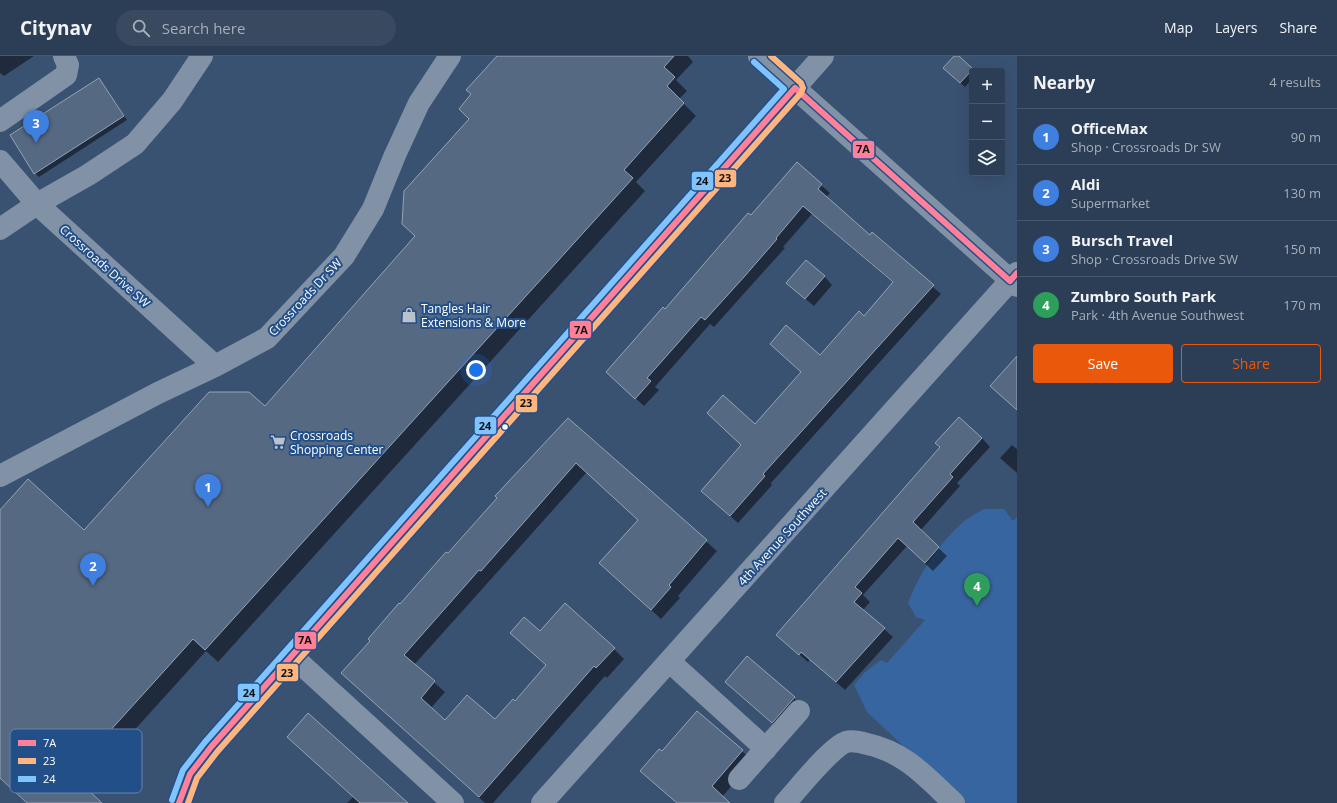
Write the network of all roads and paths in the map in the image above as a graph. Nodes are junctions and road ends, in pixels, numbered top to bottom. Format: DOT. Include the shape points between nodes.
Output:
graph roads {
  1 [pos="64,56"];
  2 [pos="202,56"];
  3 [pos="450,56"];
  4 [pos="759,56"];
  5 [pos="823,56"];
  6 [pos="795,88"];
  7 [pos="0,121"];
  8 [pos="0,161"];
  9 [pos="37,204"];
  10 [pos="0,229"];
  11 [pos="1015,280"];
  12 [pos="215,366"];
  13 [pos="0,476"];
  14 [pos="292,656"];
  15 [pos="670,662"];
  16 [pos="799,711"];
  17 [pos="766,748"];
  18 [pos="739,779"];
  19 [pos="545,802"];
  20 [pos="179,803"];
  21 [pos="453,803"];
  22 [pos="785,803"];
  23 [pos="954,803"];
  1 -- 7 [label="street" via="68,65 66,75"];
  2 -- 9 [label="street" via="172,102 135,144"];
  3 -- 12 [label="street, Crossroads Dr SW" via="419,103 373,209 344,256 267,338"];
  4 -- 6 [label="street"];
  5 -- 6 [label="street"];
  6 -- 11 [label="street"];
  6 -- 14 [label="street"];
  8 -- 9 [label="street, Crossroads Drive SW"];
  9 -- 10 [label="street"];
  9 -- 12 [label="street, Crossroads Drive SW"];
  11 -- 15 [label="street, 4th Avenue Southwest"];
  12 -- 13 [label="street, Crossroads Dr SW"];
  14 -- 20 [label="street" via="200,760 184,785"];
  14 -- 21 [label="street"];
  15 -- 17 [label="street"];
  15 -- 19 [label="street, 4th Avenue Southwest"];
  16 -- 17 [label="street"];
  17 -- 18 [label="street"];
  22 -- 23 [label="street" via="833,751 846,742 857,742 893,752 913,764"];
}
